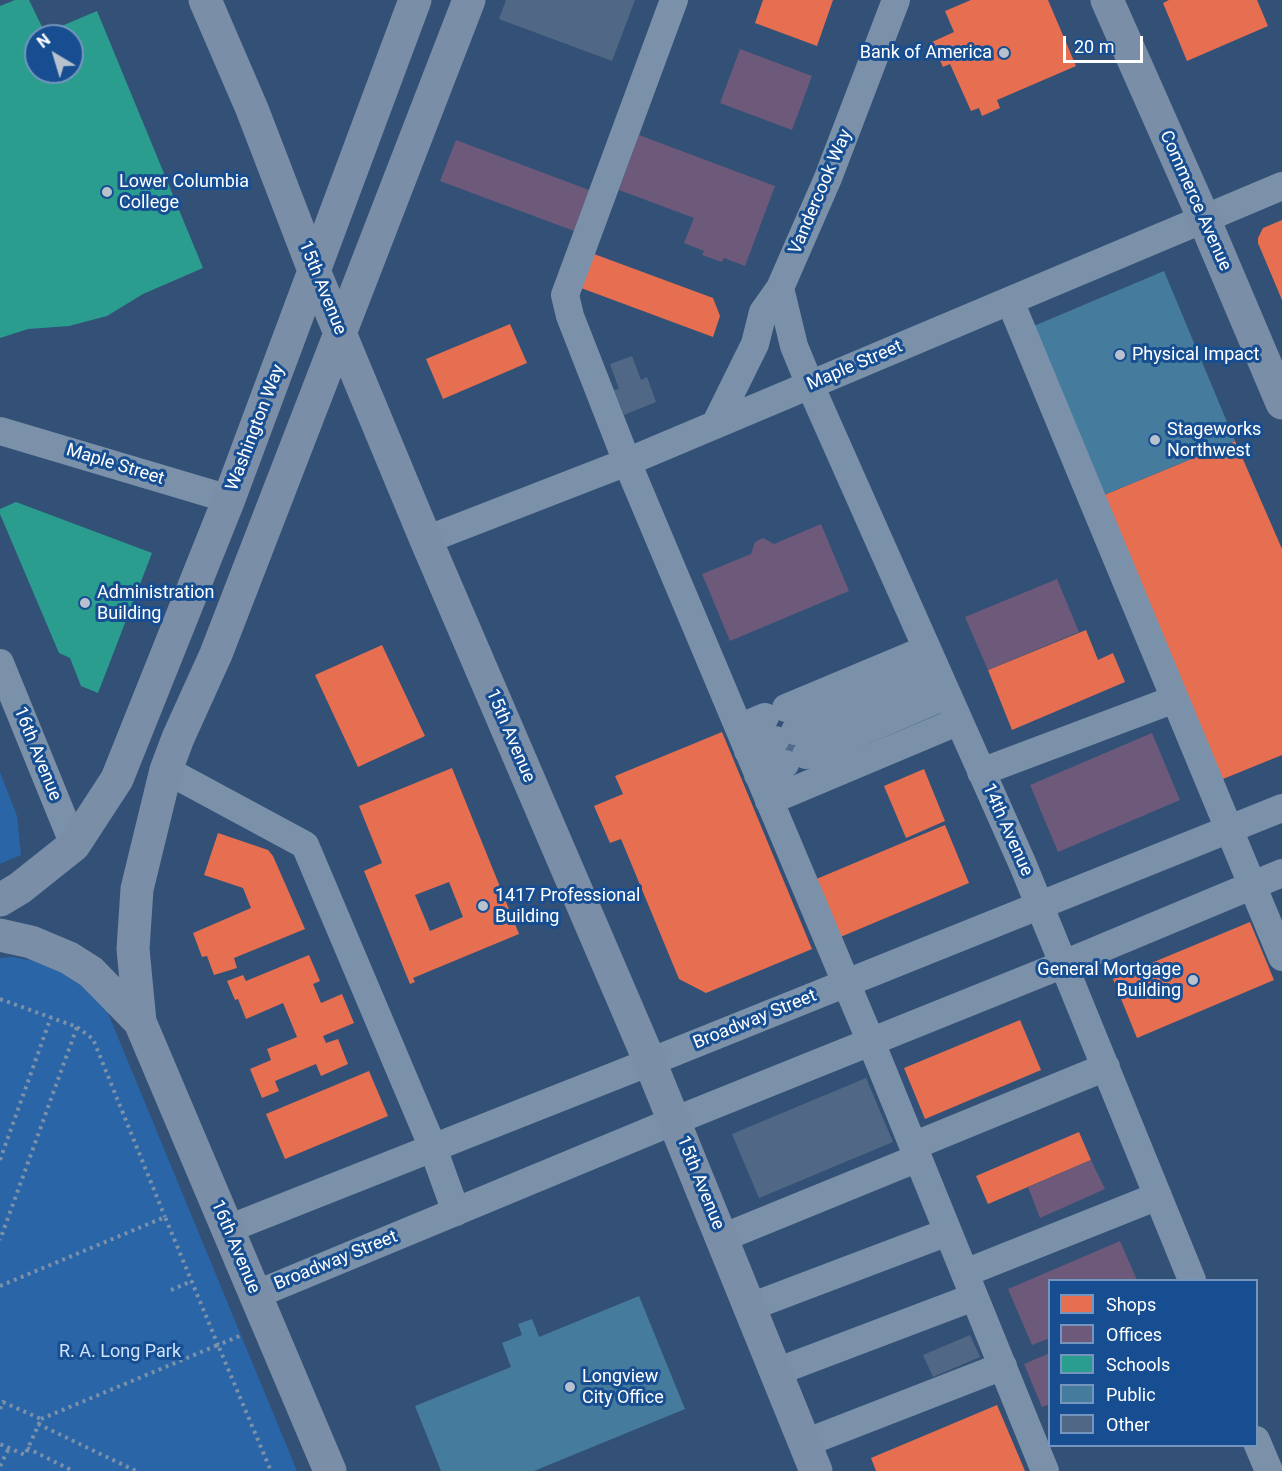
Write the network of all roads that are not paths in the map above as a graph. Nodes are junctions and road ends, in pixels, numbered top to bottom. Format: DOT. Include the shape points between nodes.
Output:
graph roads {
  1 [pos="205,0"];
  2 [pos="415,0"];
  3 [pos="469,0"];
  4 [pos="674,0"];
  5 [pos="896,0"];
  6 [pos="1107,0"];
  7 [pos="1282,186"];
  8 [pos="1204,219"];
  9 [pos="315,273"];
  10 [pos="780,288"];
  11 [pos="1010,301"];
  12 [pos="340,333"];
  13 [pos="810,385"];
  14 [pos="1282,403"];
  15 [pos="715,425"];
  16 [pos="0,431"];
  17 [pos="627,462"];
  18 [pos="230,499"];
  19 [pos="426,540"];
  20 [pos="0,663"];
  21 [pos="942,684"];
  22 [pos="1175,699"];
  23 [pos="788,742"];
  24 [pos="753,763"];
  25 [pos="166,770"];
  26 [pos="981,772"];
  27 [pos="1282,808"];
  28 [pos="1229,829"];
  29 [pos="74,845"];
  30 [pos="1282,873"];
  31 [pos="1252,885"];
  32 [pos="0,900"];
  33 [pos="1040,904"];
  34 [pos="0,935"];
  35 [pos="1282,957"];
  36 [pos="1064,964"];
  37 [pos="845,983"];
  38 [pos="141,1022"];
  39 [pos="871,1042"];
  40 [pos="650,1062"];
  41 [pos="1106,1067"];
  42 [pos="674,1120"];
  43 [pos="433,1148"];
  44 [pos="916,1152"];
  45 [pos="1158,1196"];
  46 [pos="456,1212"];
  47 [pos="228,1229"];
  48 [pos="948,1232"];
  49 [pos="722,1238"];
  50 [pos="1191,1279"];
  51 [pos="970,1285"];
  52 [pos="255,1295"];
  53 [pos="750,1306"];
  54 [pos="1003,1366"];
  55 [pos="776,1372"];
  56 [pos="1041,1436"];
  57 [pos="1258,1443"];
  58 [pos="810,1457"];
  59 [pos="330,1471"];
  60 [pos="1045,1471"];
  61 [pos="1269,1471"];
  1 -- 9 [label="main road, 15th Avenue"];
  2 -- 9 [label="main road, Washington Way"];
  3 -- 12 [label="main road"];
  4 -- 17 [label="street" via="565,295"];
  5 -- 10 [label="street, Vandercook Way" via="828,178"];
  6 -- 8 [label="main road, Commerce Avenue"];
  7 -- 8 [label="street, Maple Street"];
  8 -- 11 [label="street, Maple Street"];
  8 -- 14 [label="main road, Commerce Avenue"];
  9 -- 12 [label="main road, 15th Avenue"];
  9 -- 18 [label="main road, Washington Way"];
  10 -- 13 [label="street" via="794,346"];
  10 -- 15 [label="street, Vandercook Way" via="763,312 755,344"];
  11 -- 13 [label="street, Maple Street"];
  11 -- 22 [label="street"];
  12 -- 19 [label="main road, 15th Avenue"];
  12 -- 25 [label="main road, 16th Avenue" via="216,654"];
  13 -- 15 [label="street, Maple Street"];
  13 -- 21 [label="street, 14th Avenue"];
  15 -- 17 [label="street, Maple Street"];
  16 -- 18 [label="street, Maple Street"];
  17 -- 19 [label="street, Maple Street"];
  17 -- 24 [label="street"];
  18 -- 29 [label="main road, Washington Way" via="117,779"];
  19 -- 40 [label="main road, 15th Avenue"];
  20 -- 29 [label="street, 16th Avenue"];
  21 -- 23 [label="street"];
  21 -- 23 [label="street"];
  21 -- 24 [label="street"];
  21 -- 26 [label="street, 14th Avenue"];
  22 -- 26 [label="street"];
  22 -- 28 [label="street"];
  23 -- 24 [label="street"];
  23 -- 24 [label="street"];
  24 -- 37 [label="street"];
  25 -- 38 [label="main road, 16th Avenue" via="137,889 133,949"];
  25 -- 43 [label="street" via="305,845"];
  26 -- 33 [label="street, 14th Avenue"];
  27 -- 28 [label="street, Broadway Street"];
  28 -- 31 [label="street"];
  28 -- 33 [label="street, Broadway Street"];
  29 -- 32 [label="main road, Washington Way"];
  30 -- 31 [label="street, Broadway Street"];
  31 -- 35 [label="street"];
  31 -- 36 [label="street, Broadway Street"];
  33 -- 36 [label="street, 14th Avenue"];
  33 -- 37 [label="street, Broadway Street"];
  34 -- 38 [label="main road, 16th Avenue" via="31,942 69,958 91,972"];
  36 -- 39 [label="street, Broadway Street"];
  36 -- 41 [label="street, 14th Avenue"];
  37 -- 39 [label="street"];
  37 -- 40 [label="street, Broadway Street"];
  38 -- 47 [label="main road, 16th Avenue"];
  39 -- 42 [label="street, Broadway Street"];
  39 -- 44 [label="street"];
  40 -- 42 [label="main road, 15th Avenue"];
  40 -- 43 [label="street, Broadway Street"];
  41 -- 44 [label="street"];
  41 -- 45 [label="street, 14th Avenue"];
  42 -- 46 [label="street, Broadway Street"];
  42 -- 49 [label="main road, 15th Avenue"];
  43 -- 46 [label="street"];
  43 -- 47 [label="street, Broadway Street"];
  44 -- 48 [label="street"];
  44 -- 49 [label="street"];
  45 -- 50 [label="street, 14th Avenue"];
  45 -- 51 [label="street"];
  46 -- 52 [label="street, Broadway Street"];
  47 -- 52 [label="main road, 16th Avenue"];
  48 -- 51 [label="street"];
  48 -- 53 [label="street"];
  49 -- 53 [label="main road, 15th Avenue"];
  51 -- 54 [label="street"];
  51 -- 55 [label="street"];
  52 -- 59 [label="main road, 16th Avenue"];
  53 -- 55 [label="main road, 15th Avenue"];
  54 -- 56 [label="street"];
  54 -- 58 [label="street"];
  55 -- 58 [label="main road, 15th Avenue"];
  56 -- 60 [label="street"];
  57 -- 61 [label="street"];
}
